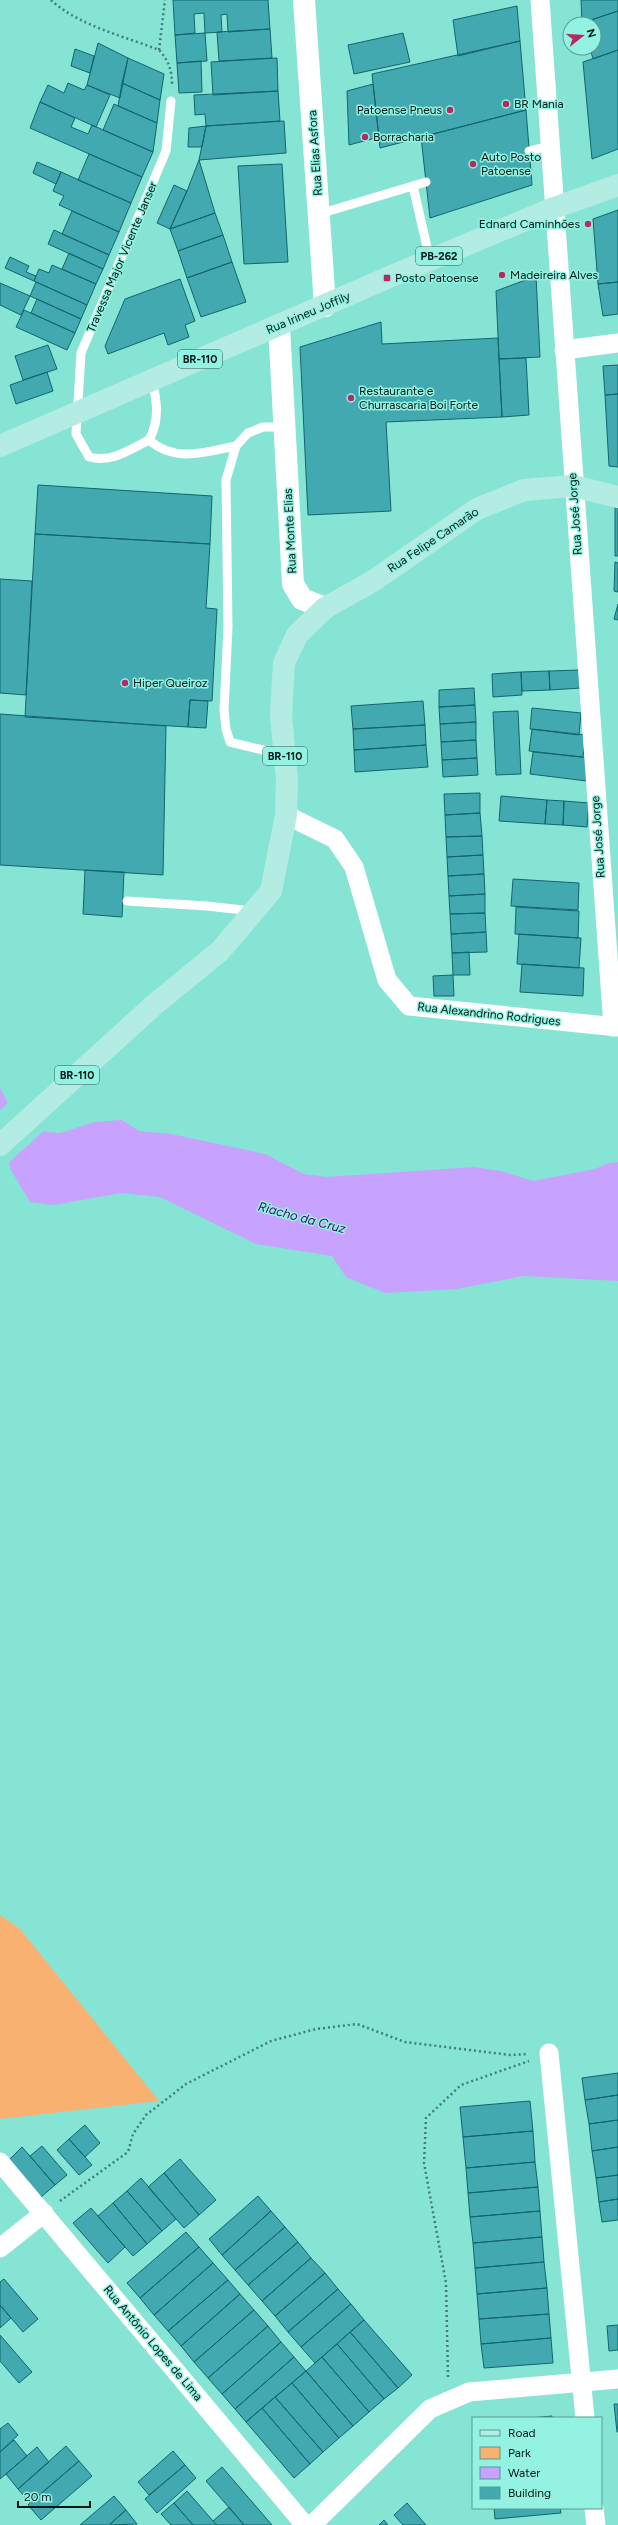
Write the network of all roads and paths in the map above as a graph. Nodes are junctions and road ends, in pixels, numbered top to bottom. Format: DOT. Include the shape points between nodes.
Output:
graph roads {
  1 [pos="51,0"];
  2 [pos="165,0"];
  3 [pos="304,0"];
  4 [pos="540,0"];
  5 [pos="159,50"];
  6 [pos="172,101"];
  7 [pos="550,146"];
  8 [pos="529,151"];
  9 [pos="426,182"];
  10 [pos="618,185"];
  11 [pos="413,186"];
  12 [pos="554,208"];
  13 [pos="319,214"];
  14 [pos="430,260"];
  15 [pos="325,306"];
  16 [pos="279,326"];
  17 [pos="618,343"];
  18 [pos="564,350"];
  19 [pos="152,379"];
  20 [pos="76,414"];
  21 [pos="284,427"];
  22 [pos="149,440"];
  23 [pos="0,446"];
  24 [pos="236,446"];
  25 [pos="573,486"];
  26 [pos="618,497"];
  27 [pos="325,608"];
  28 [pos="284,755"];
  29 [pos="286,815"];
  30 [pos="127,901"];
  31 [pos="255,912"];
  32 [pos="616,1027"];
  33 [pos="0,1145"];
  34 [pos="549,2053"];
  35 [pos="0,2162"];
  36 [pos="44,2213"];
  37 [pos="0,2248"];
  38 [pos="618,2379"];
  39 [pos="581,2382"];
  40 [pos="448,2399"];
  41 [pos="584,2417"];
  42 [pos="594,2509"];
  43 [pos="305,2525"];
  44 [pos="312,2525"];
  45 [pos="596,2525"];
  1 -- 5 [label="path" via="61,9 83,20"];
  2 -- 5 [label="path"];
  3 -- 13 [label="street, Rua Elias Asfora"];
  4 -- 7 [label="street, Rua José Jorge"];
  5 -- 6 [label="path" via="168,60 172,73"];
  6 -- 20 [label="lane, Travessa Major Vicente Janser" via="166,152 81,353"];
  7 -- 8 [label="lane"];
  7 -- 12 [label="street, Rua José Jorge"];
  9 -- 11 [label="lane"];
  10 -- 12 [label="main road, Rua Irineu Joffily / PB-262"];
  11 -- 13 [label="lane"];
  11 -- 14 [label="lane"];
  12 -- 14 [label="main road, Rua Irineu Joffily / PB-262"];
  12 -- 18 [label="street, Rua José Jorge"];
  13 -- 15 [label="street, Rua Elias Asfora"];
  14 -- 15 [label="main road, Rua Irineu Joffily / PB-262"];
  15 -- 16 [label="main road, Rua Irineu Joffily / BR-110"];
  16 -- 19 [label="main road, Rua Irineu Joffily / BR-110"];
  16 -- 21 [label="street, Rua Monte Elias"];
  17 -- 18 [label="street"];
  18 -- 25 [label="street, Rua José Jorge"];
  19 -- 20 [label="main road, Rua Irineu Joffily / BR-110"];
  19 -- 22 [label="lane" via="157,398 156,420"];
  20 -- 22 [label="lane, Travessa Major Vicente Janser" via="76,434 89,457 101,460 113,458"];
  20 -- 23 [label="main road, Rua Irineu Joffily / BR-110"];
  21 -- 24 [label="lane" via="263,427 248,433"];
  21 -- 27 [label="street, Rua Monte Elias" via="293,584 302,599"];
  22 -- 24 [label="lane" via="168,452 186,456"];
  24 -- 28 [label="lane" via="226,480 226,729 230,742"];
  25 -- 26 [label="main road, Rua Felipe Camarão"];
  25 -- 27 [label="main road, Rua Felipe Camarão" via="524,490 477,509 373,581"];
  25 -- 32 [label="street, Rua José Jorge"];
  27 -- 28 [label="main road, BR-110" via="297,635 284,663 281,715"];
  28 -- 29 [label="main road, BR-110"];
  29 -- 31 [label="main road, BR-110" via="271,891"];
  29 -- 32 [label="street, Rua Alexandrino Rodrigues" via="335,839 354,867 387,980 409,1006"];
  30 -- 31 [label="lane"];
  31 -- 33 [label="main road, BR-110" via="220,951 154,1005"];
  34 -- 36 [label="path" via="510,2055 405,2042 357,2024 316,2028 271,2042 186,2084 146,2115 133,2134 128,2152"];
  34 -- 39 [label="street"];
  34 -- 40 [label="path" via="461,2085 426,2118 424,2163 446,2283"];
  35 -- 36 [label="street, Rua Antônio Lopes de Lima"];
  36 -- 37 [label="street"];
  36 -- 43 [label="street, Rua Antônio Lopes de Lima"];
  38 -- 39 [label="street"];
  39 -- 40 [label="street" via="469,2392"];
  39 -- 41 [label="street"];
  40 -- 44 [label="street" via="430,2409"];
  42 -- 45 [label="street"];
}
